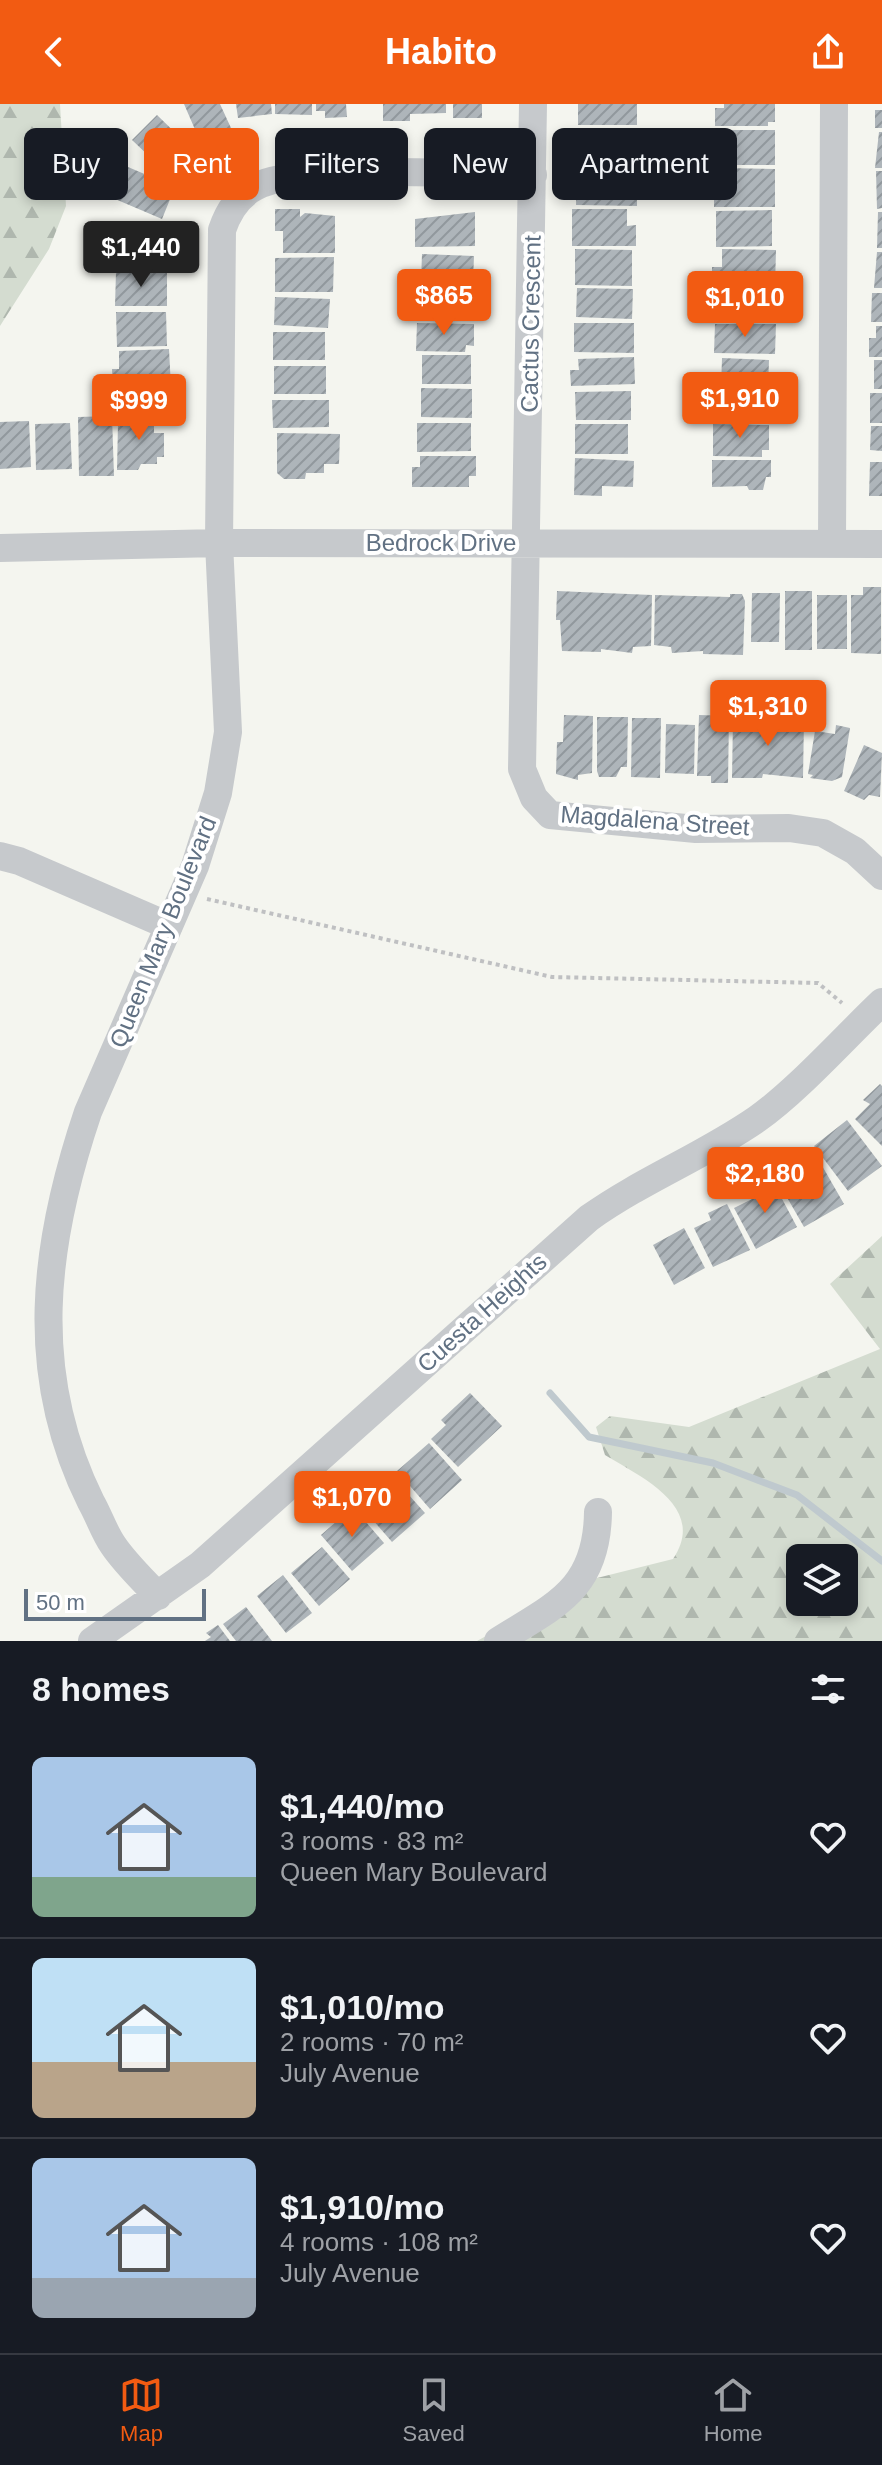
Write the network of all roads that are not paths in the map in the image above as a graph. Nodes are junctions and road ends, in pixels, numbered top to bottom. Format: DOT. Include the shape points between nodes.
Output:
graph roads {
  1 [pos="533,104"];
  2 [pos="834,104"];
  3 [pos="533,128"];
  4 [pos="424,175"];
  5 [pos="533,200"];
  6 [pos="219,543"];
  7 [pos="528,543"];
  8 [pos="832,543"];
  9 [pos="882,544"];
  10 [pos="0,548"];
  11 [pos="0,856"];
  12 [pos="882,876"];
  13 [pos="169,926"];
  14 [pos="872,1011"];
  15 [pos="598,1512"];
  16 [pos="158,1596"];
  17 [pos="92,1641"];
  18 [pos="498,1641"];
  1 -- 3 [label="street, Cactus Crescent"];
  2 -- 8 [label="street"];
  4 -- 6 [label="street, Queen Mary Boulevard" via="298,174 255,187 238,200 222,230 219,256"];
  5 -- 7 [label="street, Cactus Crescent"];
  6 -- 7 [label="street, Bedrock Drive"];
  6 -- 10 [label="street, Bedrock Drive"];
  6 -- 13 [label="street, Queen Mary Boulevard" via="228,732 218,793"];
  7 -- 8 [label="street, Bedrock Drive"];
  7 -- 12 [label="street, Magdalena Street" via="522,769 534,798 550,815 696,829 823,833 855,851"];
  8 -- 9 [label="street, Bedrock Drive"];
  11 -- 13 [label="street"];
  13 -- 16 [label="street, Queen Mary Boulevard" via="75,1150 56,1229 49,1311 52,1393 69,1456 113,1546"];
  14 -- 16 [label="street, Cuesta Heights" via="761,1116 709,1150 636,1185 589,1218 200,1565"];
  15 -- 18 [label="street" via="591,1556 569,1594"];
  16 -- 17 [label="street, Cuesta Heights"];
}
